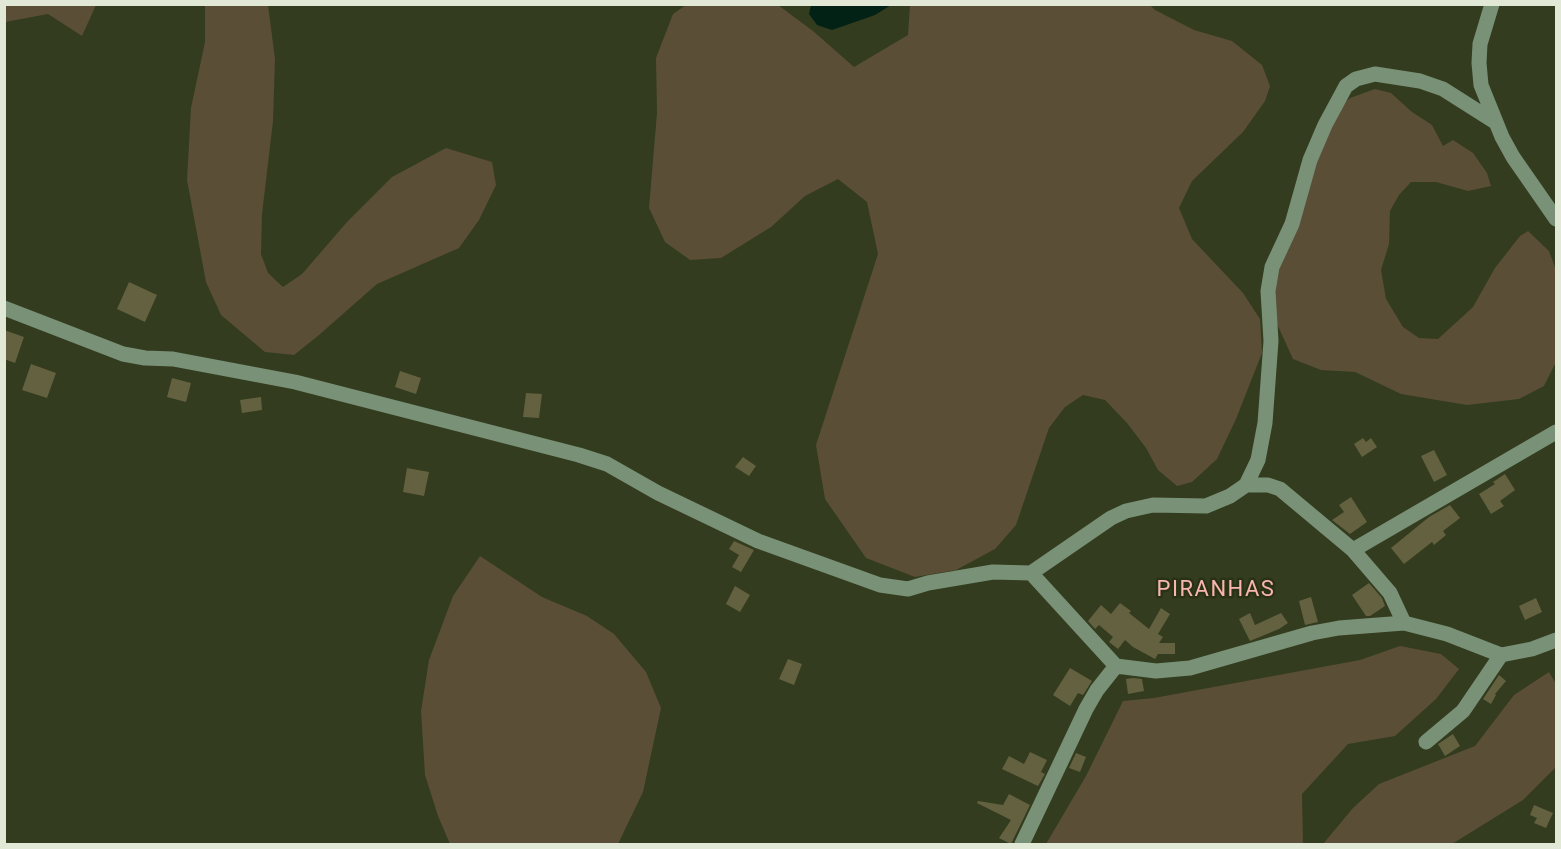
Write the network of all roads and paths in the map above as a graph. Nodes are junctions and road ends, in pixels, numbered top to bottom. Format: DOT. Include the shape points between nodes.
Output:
graph roads {
  1 [pos="1492,4"];
  2 [pos="1495,122"];
  3 [pos="1557,219"];
  4 [pos="4,308"];
  5 [pos="1557,432"];
  6 [pos="1246,484"];
  7 [pos="1353,549"];
  8 [pos="1031,573"];
  9 [pos="1404,623"];
  10 [pos="1557,640"];
  11 [pos="1501,655"];
  12 [pos="1116,666"];
  13 [pos="1426,742"];
  14 [pos="1022,844"];
  1 -- 2 [label="street" via="1480,44 1479,63 1481,85"];
  2 -- 3 [label="street" via="1513,157"];
  2 -- 6 [label="street" via="1443,90 1420,81 1375,74 1346,86 1310,160 1292,224 1272,267 1265,423 1258,460"];
  4 -- 8 [label="street" via="123,354 173,359 295,382 579,455 607,464 658,494 758,541 880,585 908,589 993,572"];
  5 -- 7 [label="street"];
  6 -- 7 [label="street" via="1280,489"];
  6 -- 8 [label="street" via="1206,506 1153,505 1126,511"];
  7 -- 9 [label="street" via="1390,592"];
  8 -- 12 [label="street"];
  9 -- 11 [label="street" via="1447,634"];
  9 -- 12 [label="street" via="1312,633 1190,668 1156,671"];
  10 -- 11 [label="street"];
  11 -- 13 [label="street" via="1463,711"];
  12 -- 14 [label="street" via="1086,709"];
}
